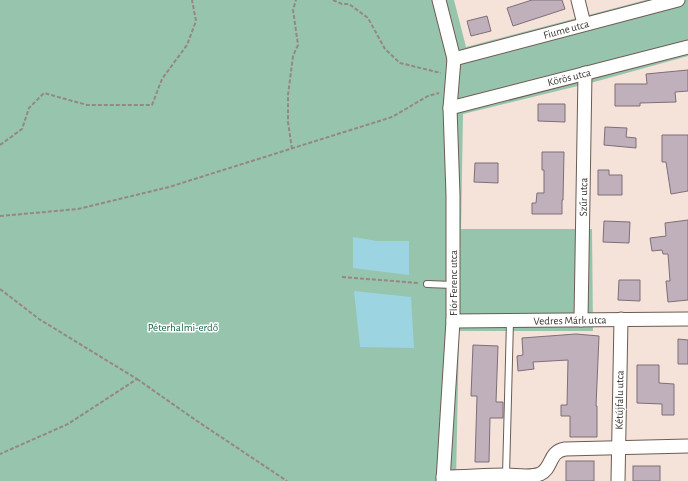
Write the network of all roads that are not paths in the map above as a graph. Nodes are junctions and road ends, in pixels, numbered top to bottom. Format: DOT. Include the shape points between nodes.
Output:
graph roads {
  1 [pos="440,0"];
  2 [pos="578,0"];
  3 [pos="678,0"];
  4 [pos="584,24"];
  5 [pos="688,47"];
  6 [pos="454,59"];
  7 [pos="585,73"];
  8 [pos="450,108"];
  9 [pos="427,284"];
  10 [pos="453,285"];
  11 [pos="621,319"];
  12 [pos="688,319"];
  13 [pos="510,320"];
  14 [pos="582,320"];
  15 [pos="453,321"];
  16 [pos="688,446"];
  17 [pos="618,448"];
  18 [pos="506,475"];
  19 [pos="443,479"];
  20 [pos="618,481"];
  1 -- 6 [label="street"];
  2 -- 4 [label="street"];
  3 -- 4 [label="street, Fiume utca"];
  4 -- 6 [label="street, Fiume utca"];
  5 -- 7 [label="street, Körös utca"];
  6 -- 8 [label="street, Flór Ferenc utca"];
  7 -- 8 [label="street, Körös utca"];
  7 -- 14 [label="street, Szűr utca"];
  8 -- 10 [label="street, Flór Ferenc utca"];
  9 -- 10 [label="lane"];
  10 -- 15 [label="street, Flór Ferenc utca"];
  11 -- 12 [label="street, Vedres Márk utca"];
  11 -- 14 [label="street, Vedres Márk utca"];
  11 -- 17 [label="street, Kétújfalu utca"];
  13 -- 14 [label="street, Vedres Márk utca"];
  13 -- 15 [label="street, Vedres Márk utca"];
  13 -- 18 [label="lane"];
  15 -- 19 [label="street, Flór Ferenc utca"];
  16 -- 17 [label="street"];
  17 -- 18 [label="street" via="560,450 553,455 546,470 541,474"];
  17 -- 20 [label="street, Kétújfalu utca"];
  18 -- 19 [label="street"];
}
